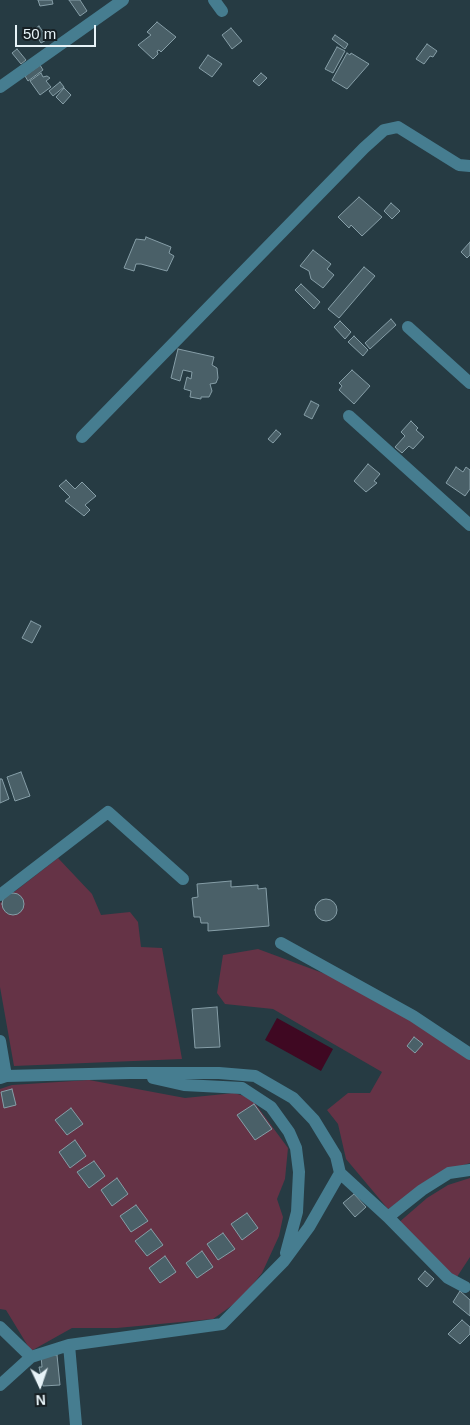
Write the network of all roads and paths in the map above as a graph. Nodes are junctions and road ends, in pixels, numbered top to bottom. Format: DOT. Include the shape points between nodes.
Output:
graph roads {
  1 [pos="123,0"];
  2 [pos="214,0"];
  3 [pos="222,11"];
  4 [pos="0,87"];
  5 [pos="470,166"];
  6 [pos="408,327"];
  7 [pos="470,383"];
  8 [pos="349,416"];
  9 [pos="82,437"];
  10 [pos="470,525"];
  11 [pos="183,879"];
  12 [pos="0,895"];
  13 [pos="281,943"];
  14 [pos="0,1041"];
  15 [pos="470,1054"];
  16 [pos="130,1073"];
  17 [pos="3,1077"];
  18 [pos="470,1170"];
  19 [pos="340,1173"];
  20 [pos="388,1217"];
  21 [pos="284,1261"];
  22 [pos="468,1285"];
  23 [pos="0,1328"];
  24 [pos="69,1345"];
  25 [pos="31,1357"];
  26 [pos="0,1385"];
  27 [pos="76,1425"];
  1 -- 4 [label="street"];
  2 -- 3 [label="street"];
  5 -- 9 [label="street" via="458,164 398,127 384,130"];
  6 -- 7 [label="street"];
  8 -- 10 [label="street"];
  11 -- 12 [label="street" via="108,812"];
  13 -- 15 [label="street" via="413,1016"];
  14 -- 17 [label="street"];
  16 -- 17 [label="street"];
  16 -- 19 [label="street" via="255,1076 292,1098 314,1120 336,1156"];
  16 -- 21 [label="street" via="184,1084 242,1088 270,1107 289,1132 296,1148 299,1172 297,1212"];
  18 -- 20 [label="street" via="449,1173"];
  19 -- 20 [label="street"];
  19 -- 21 [label="street" via="310,1227"];
  20 -- 22 [label="street" via="448,1278"];
  21 -- 24 [label="street" via="222,1324"];
  23 -- 25 [label="street"];
  24 -- 25 [label="street"];
  24 -- 27 [label="street"];
  25 -- 26 [label="street"];
}
